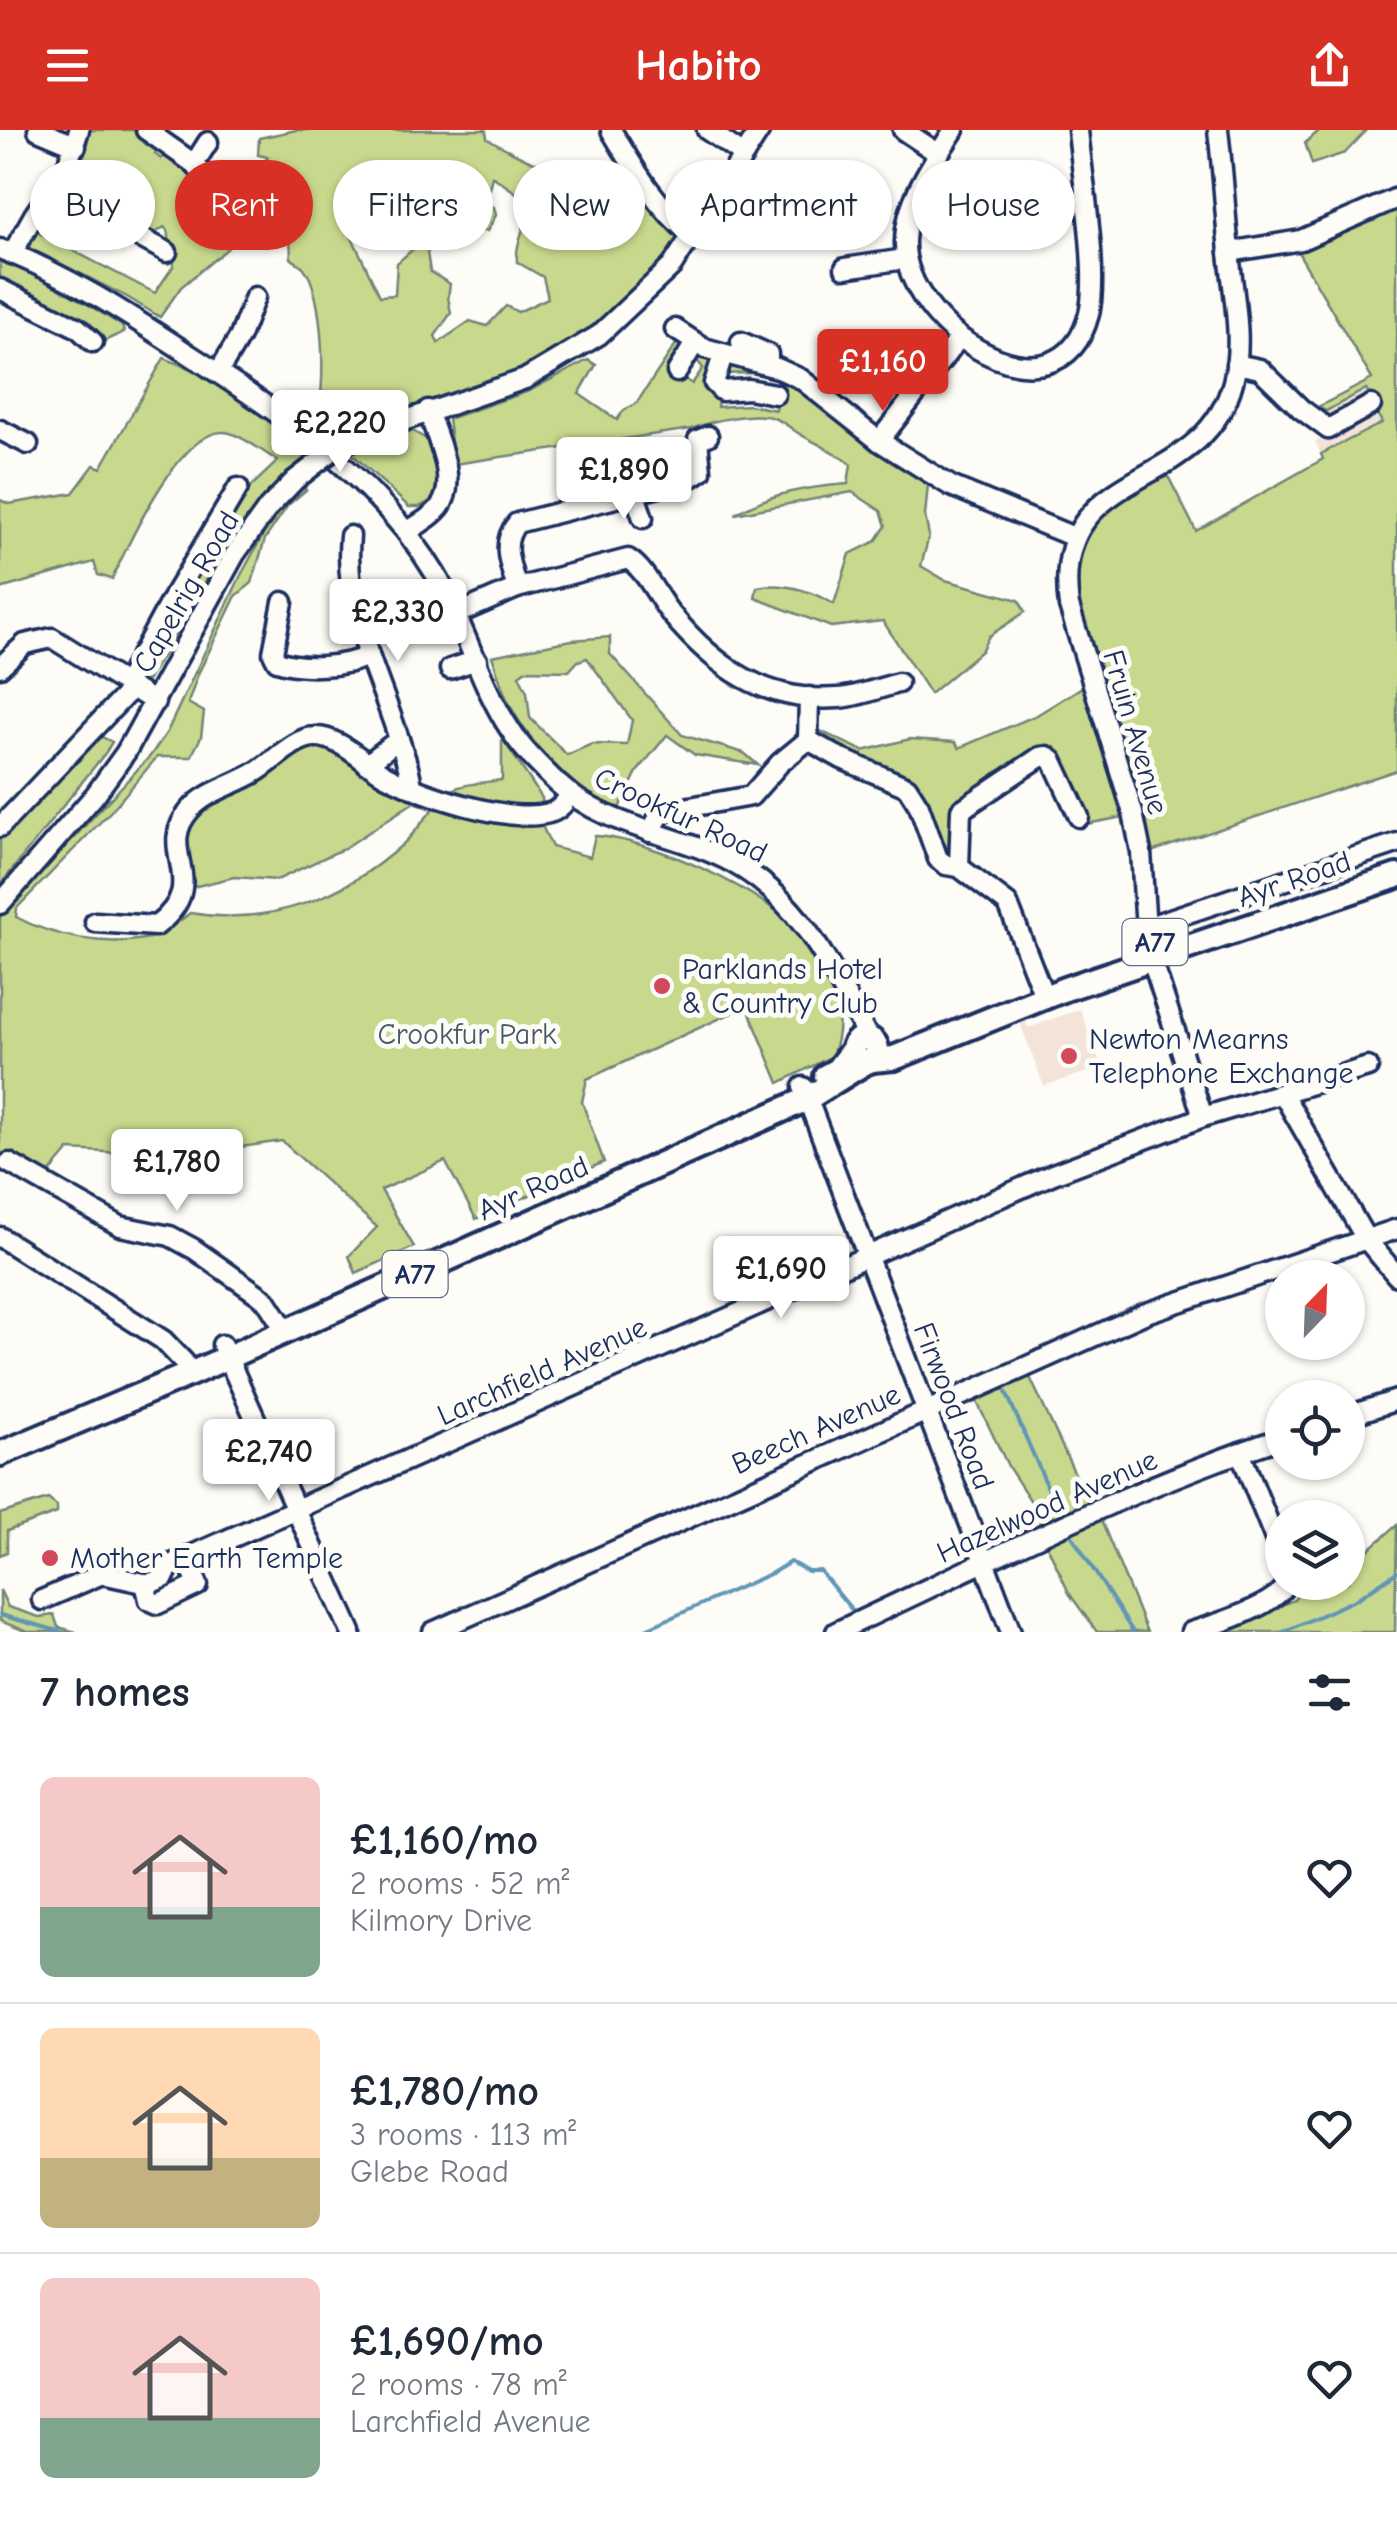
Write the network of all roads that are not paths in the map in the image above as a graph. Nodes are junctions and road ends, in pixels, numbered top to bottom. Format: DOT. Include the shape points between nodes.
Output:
graph roads {
  1 [pos="38,130"];
  2 [pos="146,130"];
  3 [pos="611,130"];
  4 [pos="707,130"];
  5 [pos="760,130"];
  6 [pos="903,130"];
  7 [pos="954,130"];
  8 [pos="1078,130"];
  9 [pos="1218,130"];
  10 [pos="77,138"];
  11 [pos="208,142"];
  12 [pos="939,154"];
  13 [pos="744,155"];
  14 [pos="188,160"];
  15 [pos="197,160"];
  16 [pos="741,160"];
  17 [pos="1397,198"];
  18 [pos="665,212"];
  19 [pos="30,218"];
  20 [pos="155,246"];
  21 [pos="683,250"];
  22 [pos="6,251"];
  23 [pos="167,252"];
  24 [pos="1230,252"];
  25 [pos="905,259"];
  26 [pos="845,268"];
  27 [pos="0,289"];
  28 [pos="255,297"];
  29 [pos="245,326"];
  30 [pos="675,329"];
  31 [pos="264,335"];
  32 [pos="959,338"];
  33 [pos="93,342"];
  34 [pos="741,342"];
  35 [pos="695,344"];
  36 [pos="723,355"];
  37 [pos="1236,364"];
  38 [pos="768,365"];
  39 [pos="677,372"];
  40 [pos="218,373"];
  41 [pos="775,394"];
  42 [pos="1371,406"];
  43 [pos="428,410"];
  44 [pos="0,430"];
  45 [pos="708,436"];
  46 [pos="879,441"];
  47 [pos="28,444"];
  48 [pos="238,488"];
  49 [pos="636,494"];
  50 [pos="643,518"];
  51 [pos="407,532"];
  52 [pos="350,536"];
  53 [pos="1074,537"];
  54 [pos="516,588"];
  55 [pos="283,602"];
  56 [pos="457,614"];
  57 [pos="369,655"];
  58 [pos="477,660"];
  59 [pos="0,667"];
  60 [pos="450,669"];
  61 [pos="898,683"];
  62 [pos="128,687"];
  63 [pos="809,698"];
  64 [pos="154,702"];
  65 [pos="399,739"];
  66 [pos="808,740"];
  67 [pos="367,764"];
  68 [pos="412,788"];
  69 [pos="571,794"];
  70 [pos="1079,817"];
  71 [pos="0,827"];
  72 [pos="650,832"];
  73 [pos="1397,843"];
  74 [pos="1397,861"];
  75 [pos="959,867"];
  76 [pos="1397,876"];
  77 [pos="0,904"];
  78 [pos="95,922"];
  79 [pos="1149,943"];
  80 [pos="1042,990"];
  81 [pos="864,1049"];
  82 [pos="1368,1067"];
  83 [pos="805,1093"];
  84 [pos="1283,1094"];
  85 [pos="1203,1117"];
  86 [pos="9,1163"];
  87 [pos="1397,1229"];
  88 [pos="0,1237"];
  89 [pos="1366,1239"];
  90 [pos="867,1257"];
  91 [pos="1397,1276"];
  92 [pos="284,1326"];
  93 [pos="225,1351"];
  94 [pos="187,1368"];
  95 [pos="1397,1400"];
  96 [pos="926,1410"];
  97 [pos="1365,1410"];
  98 [pos="0,1442"];
  99 [pos="1265,1444"];
  100 [pos="1240,1452"];
  101 [pos="0,1454"];
  102 [pos="298,1510"];
  103 [pos="1265,1514"];
  104 [pos="179,1561"];
  105 [pos="145,1562"];
  106 [pos="985,1562"];
  107 [pos="144,1583"];
  108 [pos="42,1600"];
  109 [pos="1270,1600"];
  110 [pos="351,1632"];
  111 [pos="433,1632"];
  112 [pos="836,1632"];
  113 [pos="1011,1632"];
  114 [pos="1191,1632"];
  1 -- 10 [label="street"];
  2 -- 14 [label="street"];
  3 -- 18 [label="street"];
  4 -- 13 [label="street"];
  5 -- 13 [label="street, Capelrig Road"];
  6 -- 12 [label="street"];
  7 -- 12 [label="street"];
  8 -- 32 [label="street" via="1091,279 1088,315 1074,344 1054,361 1028,366 1004,363"];
  9 -- 24 [label="street"];
  11 -- 15 [label="street"];
  12 -- 25 [label="street" via="907,220"];
  13 -- 16 [label="street, Capelrig Road"];
  17 -- 24 [label="street" via="1301,240"];
  19 -- 22 [label="street"];
  20 -- 23 [label="street"];
  21 -- 43 [label="street, Capelrig Road" via="599,336 525,379"];
  22 -- 40 [label="street, Crookfur Road" via="104,299"];
  24 -- 37 [label="street"];
  25 -- 26 [label="street"];
  25 -- 32 [label="street" via="930,311"];
  27 -- 33 [label="street"];
  28 -- 29 [label="street"];
  29 -- 31 [label="street"];
  29 -- 40 [label="street"];
  30 -- 35 [label="street"];
  32 -- 46 [label="street"];
  34 -- 38 [label="street" via="768,354"];
  35 -- 36 [label="street"];
  35 -- 39 [label="street"];
  36 -- 38 [label="street"];
  36 -- 41 [label="street" via="717,389"];
  37 -- 42 [label="street" via="1260,369 1328,428"];
  37 -- 53 [label="street" via="1224,403 1201,440 1100,504"];
  38 -- 46 [label="street" via="801,379"];
  40 -- 51 [label="street, Crookfur Road" via="333,454"];
  43 -- 51 [label="street" via="449,481 437,511"];
  43 -- 64 [label="street, Capelrig Road, bridge" via="335,449 268,508 235,554"];
  44 -- 47 [label="street"];
  45 -- 49 [label="street" via="698,440 700,471"];
  46 -- 53 [label="street" via="951,486"];
  48 -- 62 [label="street"];
  49 -- 50 [label="street"];
  49 -- 54 [label="street" via="517,523 507,548"];
  51 -- 56 [label="street, Crookfur Road"];
  52 -- 57 [label="street" via="352,607"];
  53 -- 79 [label="street, Fruin Avenue" via="1070,606 1133,813"];
  54 -- 56 [label="street"];
  54 -- 63 [label="street" via="628,559 719,664 770,690"];
  55 -- 57 [label="street" via="277,661 344,663"];
  56 -- 58 [label="street, Crookfur Road"];
  57 -- 65 [label="street"];
  58 -- 60 [label="street"];
  58 -- 69 [label="street, Crookfur Road" via="512,732"];
  59 -- 62 [label="street" via="25,644 52,638"];
  61 -- 63 [label="street" via="840,698"];
  62 -- 64 [label="street"];
  62 -- 71 [label="street"];
  63 -- 66 [label="street"];
  64 -- 77 [label="street, Capelrig Road" via="95,795"];
  65 -- 67 [label="street"];
  65 -- 68 [label="street"];
  66 -- 72 [label="street" via="750,796 662,812"];
  66 -- 75 [label="street" via="906,786 938,858"];
  67 -- 68 [label="street"];
  67 -- 78 [label="street" via="333,740 306,738 190,810 176,844 181,899 172,914 156,926"];
  68 -- 69 [label="street" via="524,816 551,813"];
  69 -- 72 [label="street, Crookfur Road"];
  70 -- 75 [label="street" via="1053,761 1040,757 961,810"];
  72 -- 81 [label="street, Crookfur Road" via="730,862 791,909 853,1009"];
  73 -- 79 [label="street, Ayr Road"];
  74 -- 79 [label="main road, Ayr Road / A77"];
  75 -- 80 [label="street" via="1008,904"];
  76 -- 79 [label="main road, Ayr Road / A77"];
  79 -- 80 [label="main road, Ayr Road / A77"];
  79 -- 85 [label="street, Fruin Avenue"];
  80 -- 81 [label="main road, Ayr Road / A77" via="896,1044"];
  81 -- 83 [label="main road, Ayr Road / A77"];
  82 -- 84 [label="street, Larchfield Avenue"];
  83 -- 90 [label="street, Firwood Road"];
  83 -- 92 [label="main road, Ayr Road / A77"];
  84 -- 85 [label="street, Larchfield Avenue"];
  84 -- 89 [label="street"];
  85 -- 90 [label="street, Larchfield Avenue" via="1052,1174"];
  86 -- 92 [label="street" via="120,1226 170,1236 194,1249 266,1300"];
  87 -- 89 [label="street, Beech Avenue"];
  88 -- 94 [label="street" via="163,1340"];
  89 -- 91 [label="street"];
  89 -- 96 [label="street, Beech Avenue" via="1146,1313"];
  90 -- 96 [label="street, Firwood Road"];
  90 -- 102 [label="street, Larchfield Avenue"];
  92 -- 93 [label="main road, Ayr Road / A77"];
  93 -- 94 [label="main road, Ayr Road / A77"];
  93 -- 102 [label="street"];
  94 -- 98 [label="main road, Ayr Road / A77"];
  94 -- 101 [label="main road, Ayr Road / A77"];
  95 -- 97 [label="street"];
  96 -- 106 [label="street, Firwood Road"];
  96 -- 111 [label="street, Beech Avenue"];
  99 -- 100 [label="street, Hazelwood Avenue"];
  100 -- 103 [label="street"];
  100 -- 106 [label="street, Hazelwood Avenue"];
  102 -- 104 [label="street, Larchfield Avenue"];
  102 -- 110 [label="street"];
  104 -- 105 [label="street"];
  104 -- 107 [label="street, Larchfield Avenue" via="164,1578"];
  104 -- 107 [label="street" via="198,1585 158,1604 149,1600"];
  106 -- 112 [label="street, Hazelwood Avenue"];
  106 -- 113 [label="street, Firwood Road"];
  107 -- 108 [label="street" via="102,1574"];
  109 -- 114 [label="street"];
}
